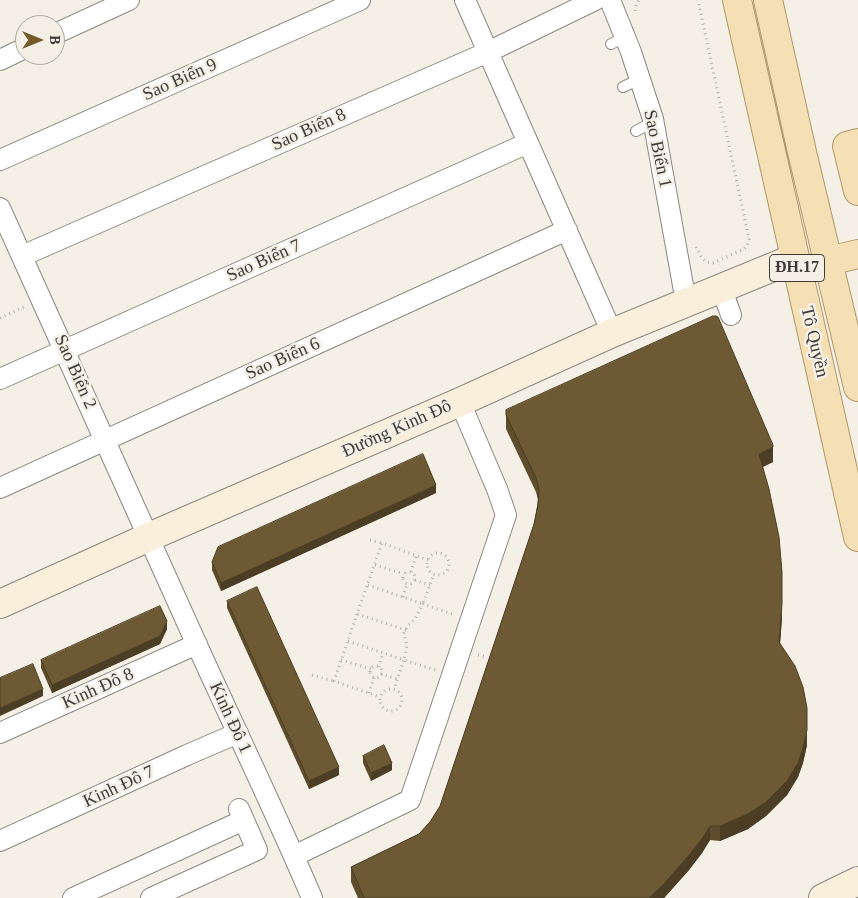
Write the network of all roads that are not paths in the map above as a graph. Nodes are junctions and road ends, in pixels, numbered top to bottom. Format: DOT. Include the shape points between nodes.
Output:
graph roads {
  1 [pos="129,0"];
  2 [pos="360,0"];
  3 [pos="465,0"];
  4 [pos="594,0"];
  5 [pos="610,0"];
  6 [pos="737,0"];
  7 [pos="768,0"];
  8 [pos="65,29"];
  9 [pos="488,52"];
  10 [pos="15,53"];
  11 [pos="0,60"];
  12 [pos="528,143"];
  13 [pos="852,144"];
  14 [pos="0,160"];
  15 [pos="858,191"];
  16 [pos="0,208"];
  17 [pos="567,230"];
  18 [pos="12,249"];
  19 [pos="858,254"];
  20 [pos="795,258"];
  21 [pos="828,261"];
  22 [pos="721,287"];
  23 [pos="686,302"];
  24 [pos="731,315"];
  25 [pos="612,333"];
  26 [pos="65,349"];
  27 [pos="0,379"];
  28 [pos="858,387"];
  29 [pos="460,402"];
  30 [pos="105,440"];
  31 [pos="0,488"];
  32 [pos="149,537"];
  33 [pos="858,537"];
  34 [pos="0,604"];
  35 [pos="197,644"];
  36 [pos="0,733"];
  37 [pos="238,733"];
  38 [pos="0,841"];
  39 [pos="294,856"];
  40 [pos="858,882"];
  41 [pos="73,898"];
  42 [pos="151,898"];
  43 [pos="312,898"];
  44 [pos="823,898"];
  1 -- 8 [label="street"];
  2 -- 14 [label="street, Sao Biển 9"];
  3 -- 9 [label="street"];
  4 -- 9 [label="street, Sao Biển 8"];
  5 -- 23 [label="street, Sao Biển 1"];
  6 -- 20 [label="main road, Tô Quyền / ĐH.17"];
  7 -- 21 [label="main road, Tô Quyền / ĐH.17"];
  9 -- 12 [label="street"];
  9 -- 18 [label="street, Sao Biển 8"];
  10 -- 11 [label="street"];
  12 -- 17 [label="street"];
  12 -- 26 [label="street, Sao Biển 7"];
  13 -- 15 [label="main road"];
  16 -- 18 [label="street, Sao Biển 2"];
  17 -- 25 [label="street"];
  17 -- 30 [label="street, Sao Biển 6"];
  18 -- 26 [label="street, Sao Biển 2"];
  19 -- 21 [label="main road"];
  20 -- 22 [label="street, Đường Kinh Đô"];
  20 -- 33 [label="main road, Tô Quyền / ĐH.17"];
  21 -- 28 [label="main road, Tô Quyền / ĐH.17"];
  22 -- 23 [label="street, Đường Kinh Đô"];
  22 -- 24 [label="street"];
  23 -- 25 [label="street, Đường Kinh Đô"];
  25 -- 29 [label="street, Đường Kinh Đô"];
  26 -- 27 [label="street, Sao Biển 7"];
  26 -- 30 [label="street, Sao Biển 2"];
  29 -- 32 [label="street, Đường Kinh Đô"];
  29 -- 39 [label="street" via="506,515 410,800"];
  30 -- 31 [label="street, Sao Biển 6"];
  30 -- 32 [label="street, Sao Biển 2"];
  32 -- 34 [label="street, Đường Kinh Đô"];
  32 -- 35 [label="street, Kinh Đô 1"];
  35 -- 36 [label="street, Kinh Đô 8"];
  35 -- 37 [label="street, Kinh Đô 1"];
  37 -- 38 [label="street, Kinh Đô 7"];
  37 -- 39 [label="street, Kinh Đô 1"];
  39 -- 43 [label="street, Kinh Đô 1"];
  40 -- 44 [label="street"];
  41 -- 42 [label="street" via="241,814 260,857"];
}
